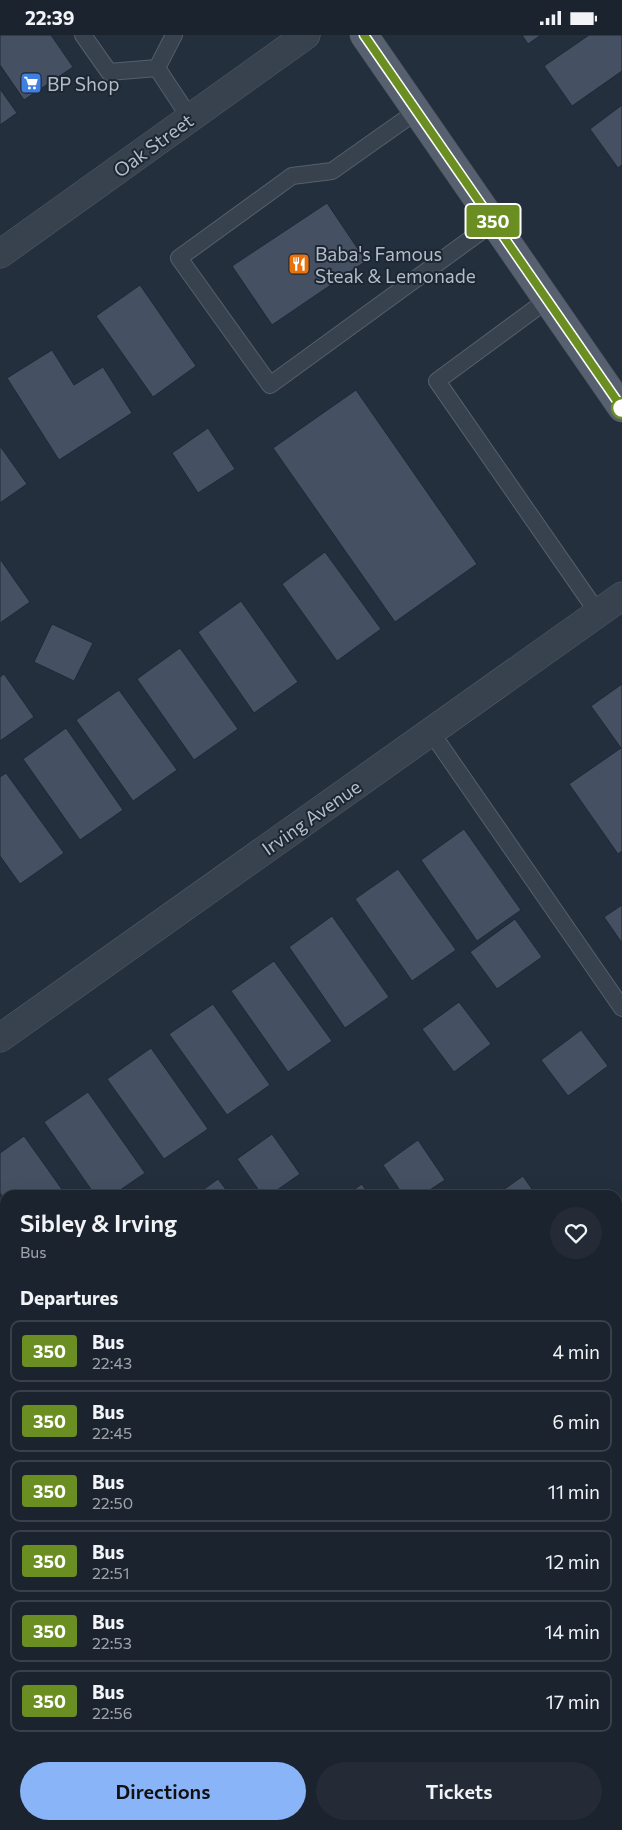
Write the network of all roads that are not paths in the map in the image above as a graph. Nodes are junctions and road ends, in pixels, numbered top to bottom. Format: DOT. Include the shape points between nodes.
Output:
graph roads {
  1 [pos="83,35"];
  2 [pos="174,35"];
  3 [pos="306,35"];
  4 [pos="364,35"];
  5 [pos="157,68"];
  6 [pos="417,111"];
  7 [pos="190,118"];
  8 [pos="494,222"];
  9 [pos="0,254"];
  10 [pos="547,300"];
  11 [pos="622,407"];
  12 [pos="622,596"];
  13 [pos="598,613"];
  14 [pos="431,732"];
  15 [pos="622,1008"];
  16 [pos="0,1038"];
  1 -- 5 [label="lane" via="110,71"];
  2 -- 5 [label="lane"];
  3 -- 7 [label="street, Oak Street"];
  4 -- 6 [label="main road"];
  5 -- 7 [label="lane"];
  6 -- 8 [label="main road"];
  6 -- 8 [label="lane" via="332,171 292,175 179,258 270,385"];
  7 -- 9 [label="street, Oak Street"];
  8 -- 10 [label="main road"];
  10 -- 11 [label="main road"];
  10 -- 13 [label="lane" via="437,381"];
  12 -- 13 [label="street, Irving Avenue"];
  13 -- 14 [label="street, Irving Avenue"];
  14 -- 15 [label="lane"];
  14 -- 16 [label="street, Irving Avenue"];
}
